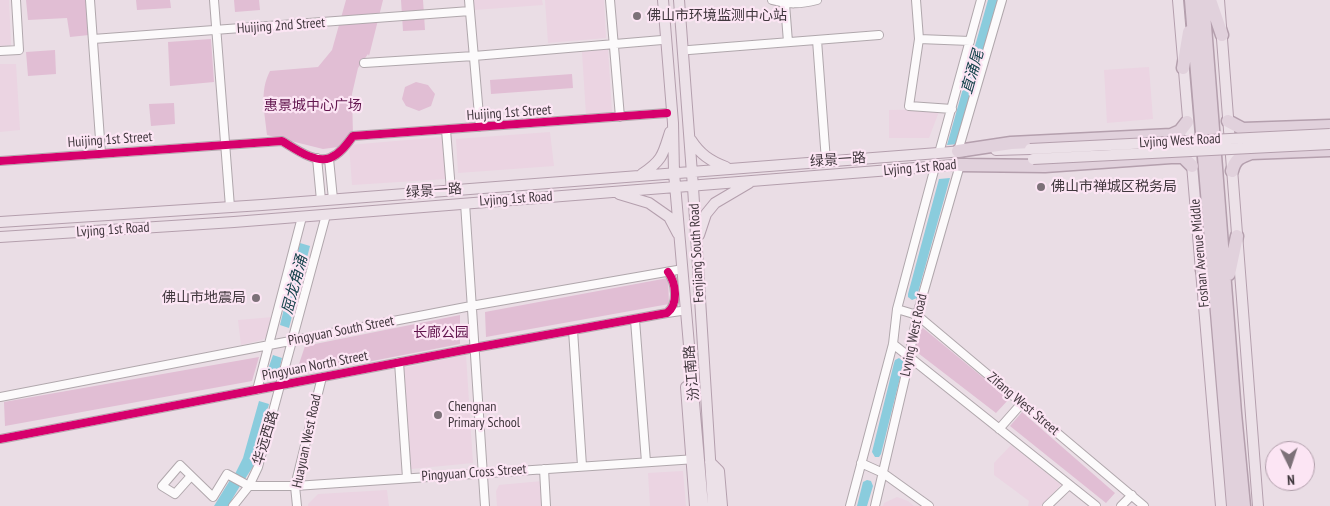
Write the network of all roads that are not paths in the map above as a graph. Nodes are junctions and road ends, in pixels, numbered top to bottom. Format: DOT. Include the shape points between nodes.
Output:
graph roads {
  1 [pos="16,0"];
  2 [pos="90,0"];
  3 [pos="214,0"];
  4 [pos="469,0"];
  5 [pos="610,0"];
  6 [pos="679,0"];
  7 [pos="685,0"];
  8 [pos="772,0"];
  9 [pos="816,0"];
  10 [pos="916,0"];
  11 [pos="981,0"];
  12 [pos="1002,0"];
  13 [pos="1178,0"];
  14 [pos="1203,0"];
  15 [pos="1210,0"];
  16 [pos="1219,0"];
  17 [pos="661,2"];
  18 [pos="785,4"];
  19 [pos="1192,6"];
  20 [pos="470,11"];
  21 [pos="216,31"];
  22 [pos="880,35"];
  23 [pos="1222,35"];
  24 [pos="93,39"];
  25 [pos="919,39"];
  26 [pos="662,40"];
  27 [pos="817,40"];
  28 [pos="970,41"];
  29 [pos="788,42"];
  30 [pos="614,44"];
  31 [pos="689,50"];
  32 [pos="0,51"];
  33 [pos="474,56"];
  34 [pos="364,64"];
  35 [pos="1183,68"];
  36 [pos="952,109"];
  37 [pos="667,112"];
  38 [pos="620,117"];
  39 [pos="1228,121"];
  40 [pos="1187,122"];
  41 [pos="673,123"];
  42 [pos="1330,126"];
  43 [pos="480,127"];
  44 [pos="446,130"];
  45 [pos="669,134"];
  46 [pos="1330,134"];
  47 [pos="692,141"];
  48 [pos="1330,144"];
  49 [pos="225,145"];
  50 [pos="1330,150"];
  51 [pos="958,152"];
  52 [pos="101,153"];
  53 [pos="939,153"];
  54 [pos="1031,154"];
  55 [pos="317,158"];
  56 [pos="329,159"];
  57 [pos="0,161"];
  58 [pos="826,161"];
  59 [pos="960,165"];
  60 [pos="1192,166"];
  61 [pos="936,167"];
  62 [pos="729,169"];
  63 [pos="692,171"];
  64 [pos="1232,171"];
  65 [pos="674,173"];
  66 [pos="639,175"];
  67 [pos="750,182"];
  68 [pos="694,187"];
  69 [pos="676,188"];
  70 [pos="451,190"];
  71 [pos="613,192"];
  72 [pos="333,199"];
  73 [pos="321,200"];
  74 [pos="465,203"];
  75 [pos="230,207"];
  76 [pos="326,215"];
  77 [pos="302,217"];
  78 [pos="0,222"];
  79 [pos="674,225"];
  80 [pos="1237,236"];
  81 [pos="0,237"];
  82 [pos="697,240"];
  83 [pos="681,241"];
  84 [pos="676,270"];
  85 [pos="1202,270"];
  86 [pos="1226,286"];
  87 [pos="1216,304"];
  88 [pos="471,306"];
  89 [pos="897,309"];
  90 [pos="681,311"];
  91 [pos="667,313"];
  92 [pos="916,315"];
  93 [pos="635,320"];
  94 [pos="573,330"];
  95 [pos="293,341"];
  96 [pos="893,344"];
  97 [pos="268,345"];
  98 [pos="474,348"];
  99 [pos="908,356"];
  100 [pos="399,362"];
  101 [pos="322,377"];
  102 [pos="282,385"];
  103 [pos="257,390"];
  104 [pos="0,397"];
  105 [pos="1022,403"];
  106 [pos="999,429"];
  107 [pos="0,439"];
  108 [pos="695,459"];
  109 [pos="646,462"];
  110 [pos="861,463"];
  111 [pos="582,466"];
  112 [pos="544,469"];
  113 [pos="482,473"];
  114 [pos="883,473"];
  115 [pos="191,476"];
  116 [pos="407,478"];
  117 [pos="1069,484"];
  118 [pos="249,486"];
  119 [pos="295,486"];
  120 [pos="716,490"];
  121 [pos="1132,495"];
  122 [pos="233,506"];
  123 [pos="297,506"];
  124 [pos="485,506"];
  125 [pos="546,506"];
  126 [pos="695,506"];
  127 [pos="702,506"];
  128 [pos="713,506"];
  129 [pos="722,506"];
  130 [pos="850,506"];
  131 [pos="875,506"];
  132 [pos="929,506"];
  133 [pos="1047,506"];
  134 [pos="1096,506"];
  135 [pos="1122,506"];
  136 [pos="1144,506"];
  137 [pos="1221,506"];
  138 [pos="1233,506"];
  139 [pos="1244,506"];
  140 [pos="1258,506"];
  1 -- 32 [label="street" via="18,50"];
  2 -- 24 [label="street"];
  3 -- 21 [label="street"];
  4 -- 20 [label="street"];
  5 -- 30 [label="street"];
  6 -- 47 [label="main road, Fenjiang South Road"];
  7 -- 31 [label="main road"];
  8 -- 18 [label="street"];
  9 -- 18 [label="street"];
  10 -- 25 [label="street"];
  11 -- 28 [label="street"];
  12 -- 51 [label="street"];
  13 -- 35 [label="main road, Foshan Avenue Middle"];
  14 -- 86 [label="highway, Foshan Avenue Middle"];
  15 -- 23 [label="highway"];
  16 -- 23 [label="main road"];
  17 -- 26 [label="main road"];
  17 -- 41 [label="main road"];
  18 -- 29 [label="street"];
  19 -- 35 [label="highway"];
  19 -- 87 [label="highway, Foshan Avenue Middle"];
  20 -- 21 [label="street, Huijing 2nd Street"];
  20 -- 33 [label="street"];
  21 -- 24 [label="street, Huijing 2nd Street"];
  21 -- 49 [label="street"];
  22 -- 27 [label="street"];
  23 -- 39 [label="main road"];
  24 -- 52 [label="street"];
  25 -- 28 [label="street"];
  25 -- 36 [label="street" via="909,106"];
  26 -- 30 [label="street"];
  26 -- 37 [label="main road"];
  27 -- 29 [label="street"];
  27 -- 58 [label="street"];
  28 -- 36 [label="street"];
  29 -- 31 [label="street"];
  30 -- 33 [label="street"];
  30 -- 38 [label="street"];
  31 -- 47 [label="main road" via="696,129"];
  33 -- 34 [label="street"];
  33 -- 43 [label="street"];
  35 -- 40 [label="main road, Foshan Avenue Middle"];
  36 -- 53 [label="street"];
  37 -- 38 [label="street, Huijing 1st Street"];
  37 -- 45 [label="main road"];
  38 -- 43 [label="street, Huijing 1st Street"];
  39 -- 42 [label="highway" via="1243,129"];
  39 -- 64 [label="main road"];
  40 -- 51 [label="highway" via="1180,132 1171,135 1011,144"];
  40 -- 60 [label="main road, Foshan Avenue Middle"];
  41 -- 45 [label="main road"];
  41 -- 65 [label="main road, 汾江南路"];
  43 -- 44 [label="street, Huijing 1st Street"];
  44 -- 56 [label="street, Huijing 1st Street" via="353,136 341,151"];
  44 -- 70 [label="street"];
  45 -- 66 [label="main road" via="656,165"];
  46 -- 54 [label="main road, Lvjing West Road, bridge"];
  47 -- 62 [label="main road" via="711,161"];
  47 -- 63 [label="main road, Fenjiang South Road"];
  48 -- 54 [label="main road, Lvjing West Road, bridge"];
  49 -- 52 [label="street, Huijing 1st Street"];
  49 -- 55 [label="street, Huijing 1st Street" via="282,141"];
  49 -- 75 [label="street"];
  50 -- 64 [label="highway" via="1251,153 1241,156"];
  51 -- 53 [label="main road, 绿景一路"];
  51 -- 54 [label="main road, Lvjing 1st Road"];
  52 -- 57 [label="street, Huijing 1st Street"];
  53 -- 58 [label="main road, 绿景一路"];
  54 -- 59 [label="main road, Lvjing 1st Road"];
  55 -- 56 [label="street"];
  55 -- 73 [label="street"];
  56 -- 72 [label="street"];
  58 -- 62 [label="main road, 绿景一路"];
  59 -- 60 [label="highway" via="1045,166 1182,157"];
  59 -- 61 [label="main road, Lvjing 1st Road"];
  59 -- 92 [label="street, Lvying West Road"];
  60 -- 85 [label="main road, Foshan Avenue Middle"];
  61 -- 67 [label="main road, Lvjing 1st Road"];
  61 -- 89 [label="street, Lvying West Road"];
  62 -- 63 [label="main road, 绿景一路"];
  63 -- 65 [label="main road, 绿景一路"];
  63 -- 68 [label="main road, Fenjiang South Road"];
  64 -- 80 [label="main road"];
  65 -- 66 [label="main road, 绿景一路"];
  65 -- 69 [label="main road, 汾江南路"];
  66 -- 70 [label="main road, 绿景一路"];
  67 -- 68 [label="main road, Lvjing 1st Road"];
  67 -- 82 [label="main road" via="715,203 706,214"];
  68 -- 69 [label="main road, Lvjing 1st Road"];
  68 -- 82 [label="main road, Fenjiang South Road"];
  69 -- 71 [label="main road, Lvjing 1st Road"];
  69 -- 83 [label="main road, 汾江南路"];
  70 -- 72 [label="main road, 绿景一路"];
  71 -- 74 [label="main road, Lvjing 1st Road"];
  71 -- 79 [label="main road" via="648,203 669,217"];
  72 -- 73 [label="main road, 绿景一路"];
  73 -- 75 [label="main road, 绿景一路"];
  74 -- 76 [label="main road, Lvjing 1st Road"];
  74 -- 88 [label="street"];
  75 -- 78 [label="main road, 绿景一路"];
  76 -- 77 [label="main road, Lvjing 1st Road"];
  76 -- 95 [label="street, 华远西路"];
  77 -- 81 [label="main road, Lvjing 1st Road"];
  77 -- 97 [label="street"];
  79 -- 83 [label="main road"];
  79 -- 84 [label="main road"];
  80 -- 86 [label="highway"];
  80 -- 140 [label="main road"];
  82 -- 120 [label="main road, Fenjiang South Road" via="710,462"];
  83 -- 84 [label="main road, 汾江南路"];
  84 -- 88 [label="street, Pingyuan South Street"];
  84 -- 90 [label="main road"];
  84 -- 91 [label="street" via="675,300"];
  84 -- 108 [label="main road, 汾江南路"];
  85 -- 87 [label="highway"];
  85 -- 137 [label="main road, Foshan Avenue Middle"];
  86 -- 139 [label="highway, Foshan Avenue Middle"];
  87 -- 138 [label="highway, Foshan Avenue Middle"];
  88 -- 95 [label="street, Pingyuan South Street"];
  88 -- 98 [label="street"];
  89 -- 92 [label="street, Zifang West Street"];
  89 -- 96 [label="street, Lvying West Road"];
  90 -- 91 [label="street, Pingyuan North Street"];
  90 -- 108 [label="main road"];
  91 -- 93 [label="street, Pingyuan North Street"];
  92 -- 99 [label="street, Lvying West Road"];
  92 -- 105 [label="street, Zifang West Street"];
  93 -- 94 [label="street, Pingyuan North Street"];
  93 -- 109 [label="street"];
  94 -- 98 [label="street, Pingyuan North Street"];
  94 -- 111 [label="street"];
  95 -- 97 [label="street, Pingyuan South Street"];
  95 -- 102 [label="street, 华远西路"];
  96 -- 99 [label="street"];
  96 -- 110 [label="street, Lvying West Road"];
  97 -- 103 [label="street"];
  97 -- 104 [label="street, Pingyuan South Street"];
  98 -- 100 [label="street, Pingyuan North Street"];
  98 -- 113 [label="street"];
  99 -- 106 [label="street"];
  99 -- 114 [label="street, Lvying West Road"];
  100 -- 101 [label="street, Pingyuan North Street"];
  100 -- 116 [label="street"];
  101 -- 102 [label="street, Pingyuan North Street"];
  101 -- 119 [label="street, Huayuan West Road"];
  102 -- 103 [label="street, Pingyuan North Street"];
  102 -- 118 [label="street, 华远西路" via="258,467"];
  103 -- 107 [label="street, Pingyuan North Street"];
  105 -- 106 [label="street"];
  105 -- 121 [label="street, Zifang West Street"];
  106 -- 117 [label="street"];
  108 -- 109 [label="street, Pingyuan Cross Street"];
  108 -- 126 [label="main road"];
  108 -- 127 [label="main road, 汾江南路"];
  109 -- 111 [label="street, Pingyuan Cross Street"];
  110 -- 114 [label="street"];
  110 -- 130 [label="street, Lvying West Road"];
  111 -- 112 [label="street, Pingyuan Cross Street"];
  112 -- 113 [label="street, Pingyuan Cross Street"];
  112 -- 125 [label="street"];
  113 -- 116 [label="street, Pingyuan Cross Street"];
  113 -- 124 [label="street"];
  114 -- 131 [label="street, Lvying West Road"];
  114 -- 132 [label="street"];
  115 -- 118 [label="street" via="213,496 227,474"];
  116 -- 119 [label="street, Pingyuan Cross Street"];
  117 -- 133 [label="street"];
  117 -- 134 [label="street"];
  118 -- 119 [label="street, Pingyuan Cross Street"];
  118 -- 122 [label="street, 华远西路"];
  119 -- 123 [label="street, Huayuan West Road"];
  120 -- 128 [label="main road, Fenjiang South Road"];
  120 -- 129 [label="main road"];
  121 -- 135 [label="street"];
  121 -- 136 [label="street, Zifang West Street"];
}
